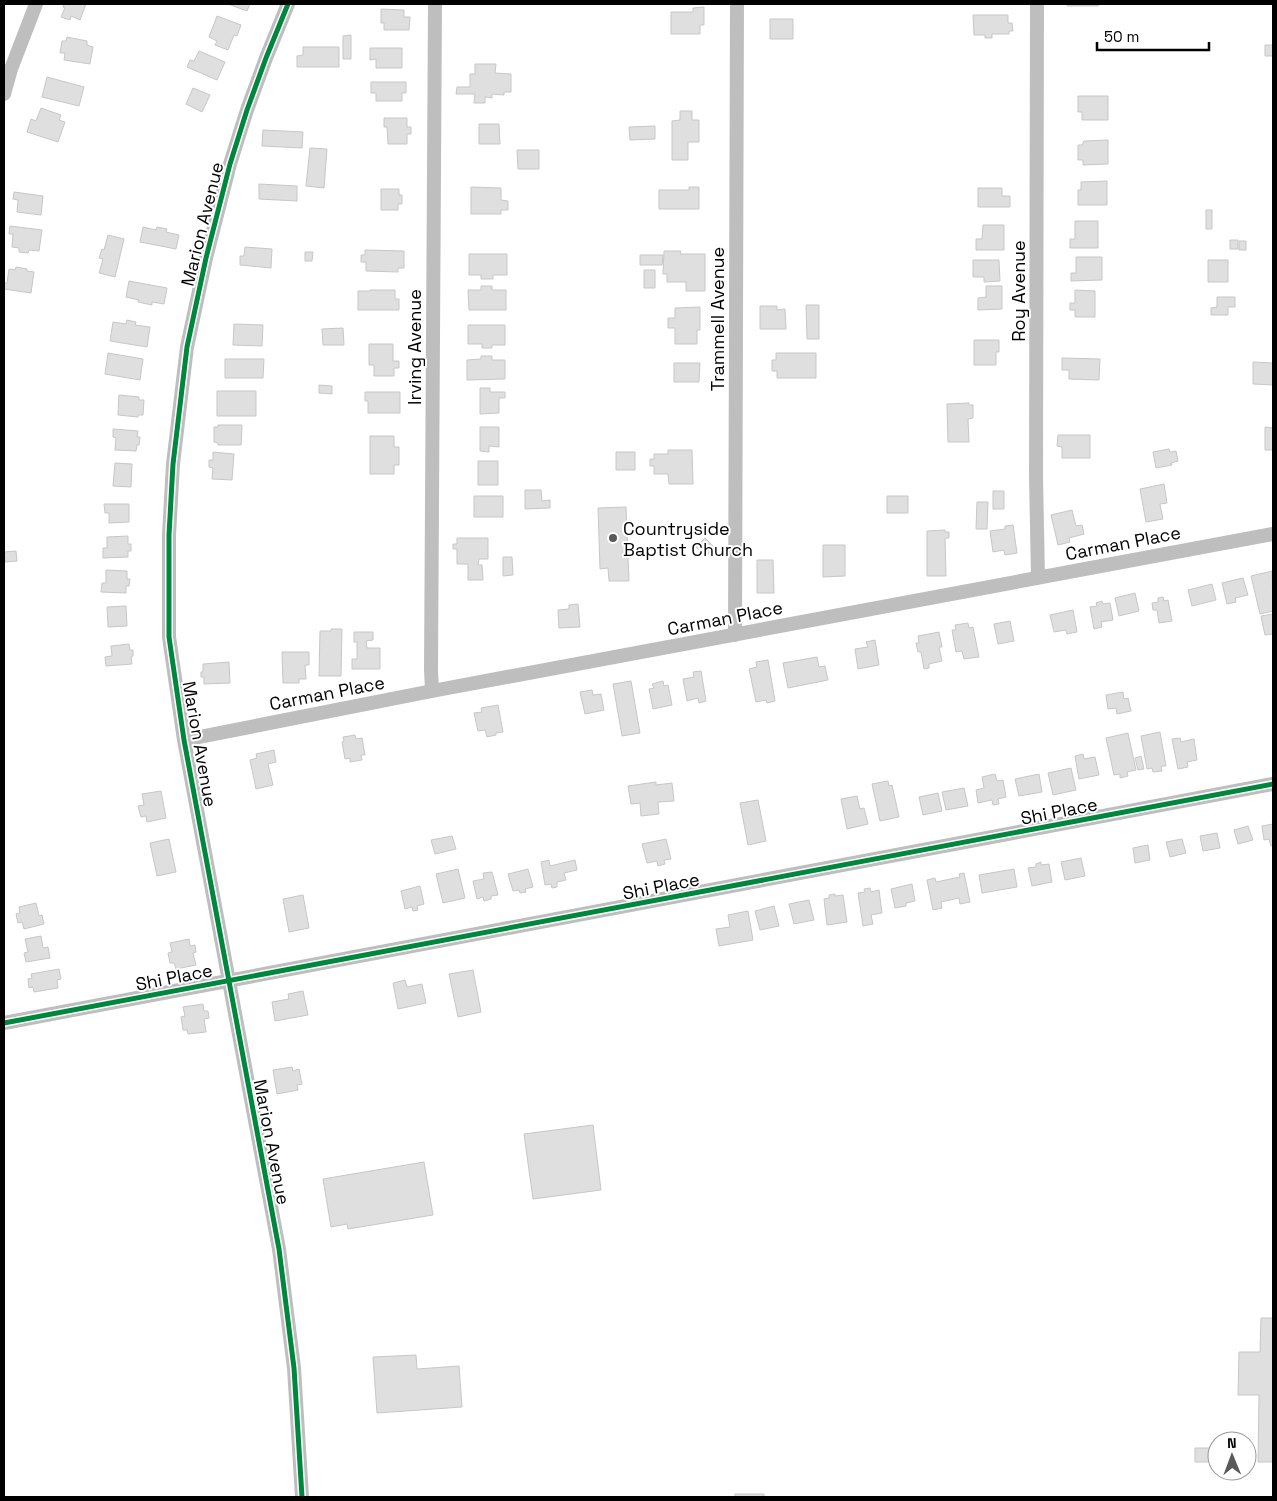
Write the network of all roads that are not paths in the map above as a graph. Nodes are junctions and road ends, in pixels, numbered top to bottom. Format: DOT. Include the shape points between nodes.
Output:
graph roads {
  1 [pos="36,4"];
  2 [pos="288,4"];
  3 [pos="435,4"];
  4 [pos="737,4"];
  5 [pos="1038,4"];
  6 [pos="4,94"];
  7 [pos="1273,534"];
  8 [pos="1038,578"];
  9 [pos="736,635"];
  10 [pos="432,691"];
  11 [pos="184,740"];
  12 [pos="1273,784"];
  13 [pos="230,981"];
  14 [pos="4,1023"];
  15 [pos="302,1497"];
  1 -- 6 [label="street"];
  2 -- 11 [label="street, Marion Avenue" via="230,164 187,347 173,464 169,535 169,638"];
  3 -- 10 [label="street, Irving Avenue"];
  4 -- 9 [label="street, Trammell Avenue"];
  5 -- 8 [label="street, Roy Avenue"];
  7 -- 8 [label="street, Carman Place"];
  8 -- 9 [label="street, Carman Place"];
  9 -- 10 [label="street, Carman Place"];
  10 -- 11 [label="street, Carman Place"];
  11 -- 13 [label="street, Marion Avenue"];
  12 -- 13 [label="street, Shi Place"];
  13 -- 14 [label="street, Shi Place"];
  13 -- 15 [label="street, Marion Avenue" via="288,1312"];
}
